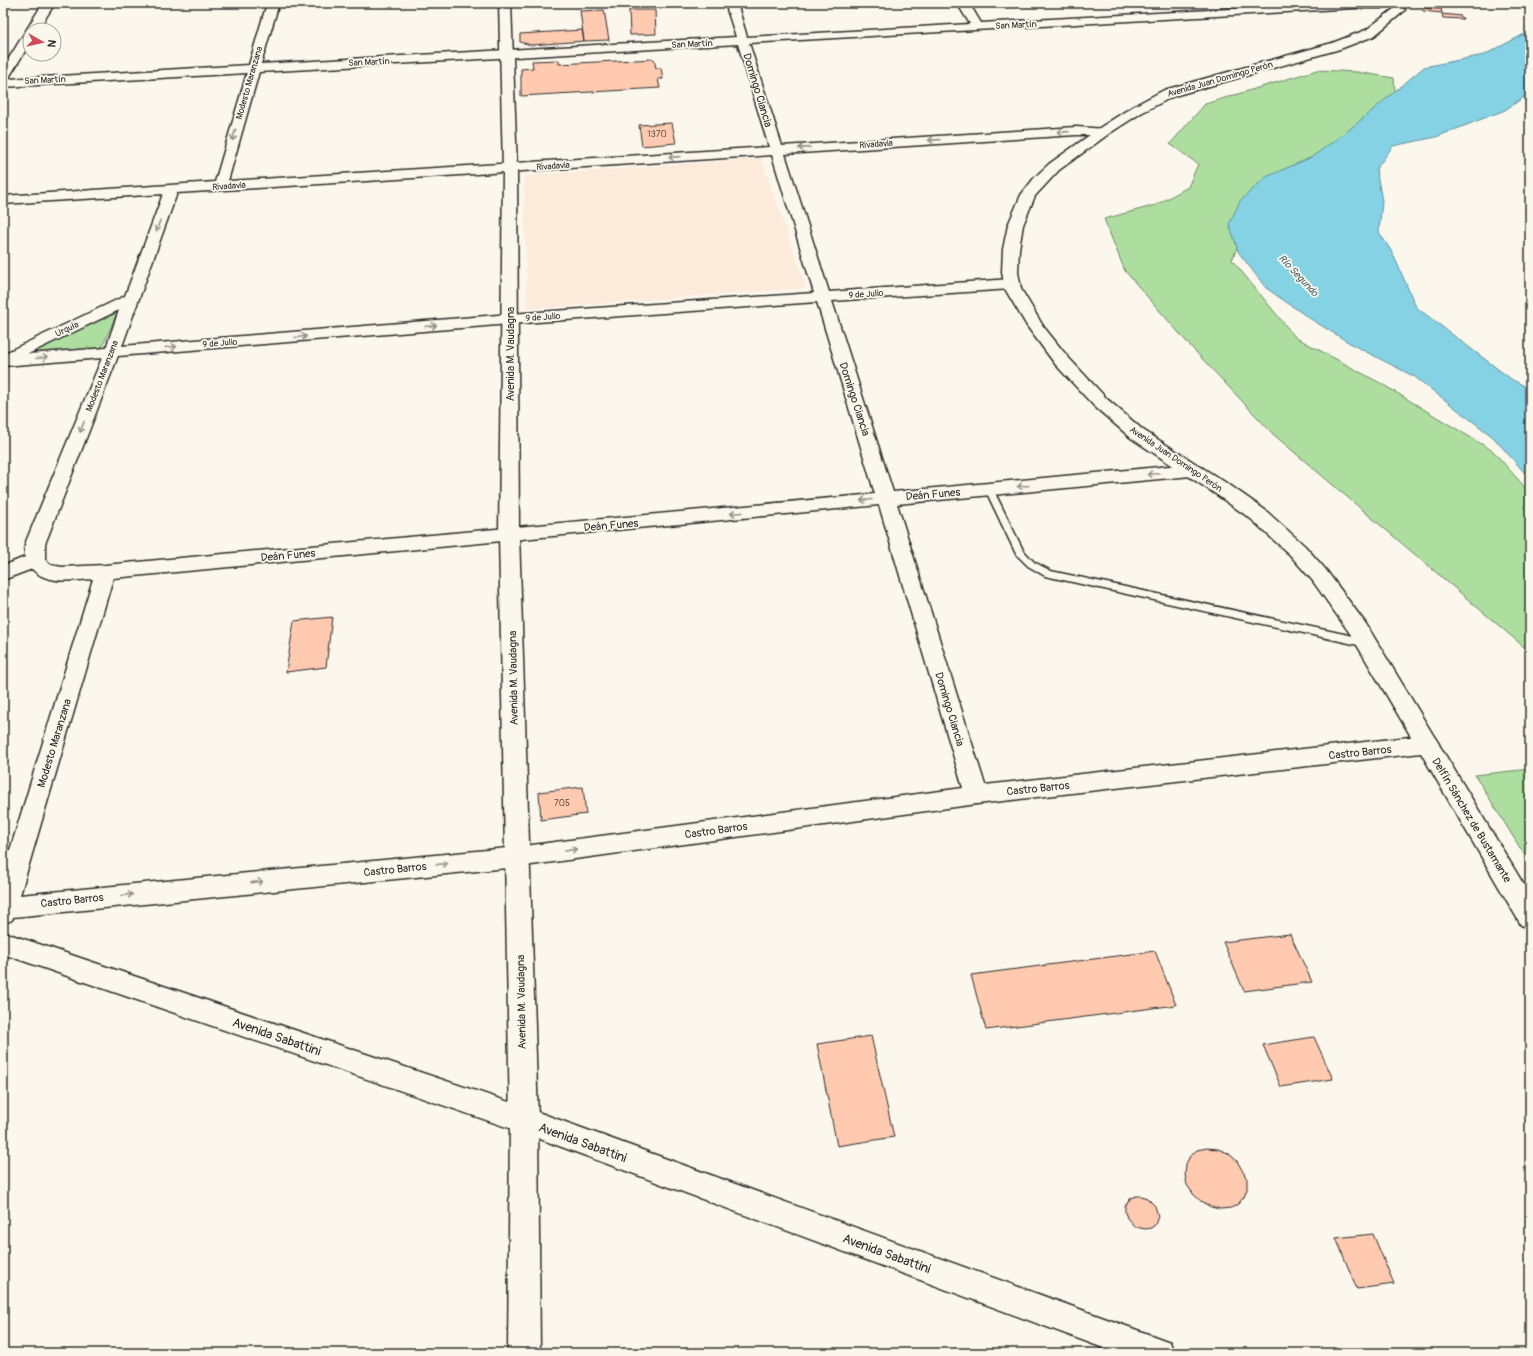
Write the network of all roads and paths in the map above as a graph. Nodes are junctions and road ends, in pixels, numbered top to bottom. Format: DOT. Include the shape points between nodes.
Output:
graph roads {
  1 [pos="49,3"];
  2 [pos="273,3"];
  3 [pos="505,3"];
  4 [pos="731,3"];
  5 [pos="963,3"];
  6 [pos="1186,3"];
  7 [pos="1394,5"];
  8 [pos="1197,14"];
  9 [pos="37,22"];
  10 [pos="978,27"];
  11 [pos="743,41"];
  12 [pos="22,47"];
  13 [pos="506,54"];
  14 [pos="253,68"];
  15 [pos="3,78"];
  16 [pos="3,83"];
  17 [pos="1102,132"];
  18 [pos="776,150"];
  19 [pos="510,168"];
  20 [pos="220,187"];
  21 [pos="171,190"];
  22 [pos="28,199"];
  23 [pos="3,200"];
  24 [pos="3,210"];
  25 [pos="1012,284"];
  26 [pos="823,297"];
  27 [pos="131,299"];
  28 [pos="510,319"];
  29 [pos="112,352"];
  30 [pos="3,361"];
  31 [pos="1191,470"];
  32 [pos="989,489"];
  33 [pos="886,498"];
  34 [pos="509,534"];
  35 [pos="35,561"];
  36 [pos="105,572"];
  37 [pos="3,573"];
  38 [pos="1367,644"];
  39 [pos="1427,744"];
  40 [pos="976,795"];
  41 [pos="517,857"];
  42 [pos="4,910"];
  43 [pos="1530,917"];
  44 [pos="3,944"];
  45 [pos="524,1120"];
  46 [pos="524,1353"];
  47 [pos="1159,1353"];
  1 -- 9 [label="street"];
  2 -- 14 [label="street, Modesto Maranzana"];
  3 -- 13 [label="main road, Avenida M. Vaudagna"];
  4 -- 11 [label="street, Domingo Ciancia"];
  5 -- 10 [label="street"];
  6 -- 8 [label="street"];
  7 -- 8 [label="street, San Martín"];
  7 -- 17 [label="main road, Avenida Juan Domingo Perón" via="1370,33 1336,46 1169,92 1148,102"];
  8 -- 10 [label="street, San Martín"];
  10 -- 11 [label="street, San Martín"];
  11 -- 13 [label="street, San Martín"];
  11 -- 18 [label="street, Domingo Ciancia"];
  12 -- 15 [label="street"];
  13 -- 14 [label="street, San Martín"];
  13 -- 19 [label="main road, Avenida M. Vaudagna"];
  14 -- 16 [label="street, San Martín"];
  14 -- 20 [label="street, Modesto Maranzana, one-way"];
  17 -- 18 [label="street, Rivadavia, one-way" via="1076,131"];
  17 -- 25 [label="main road, Avenida Juan Domingo Perón" via="1061,161 1028,195 1019,215 1011,248"];
  18 -- 19 [label="street, Rivadavia, one-way"];
  18 -- 26 [label="street, Domingo Ciancia"];
  19 -- 20 [label="street, Rivadavia"];
  19 -- 28 [label="main road, Avenida M. Vaudagna"];
  20 -- 21 [label="street, Rivadavia"];
  21 -- 22 [label="street, Rivadavia"];
  21 -- 27 [label="street, Modesto Maranzana, one-way"];
  22 -- 23 [label="street, Rivadavia"];
  22 -- 24 [label="street"];
  25 -- 26 [label="street, 9 de Julio"];
  25 -- 31 [label="main road, Avenida Juan Domingo Perón" via="1034,325 1055,354 1094,396 1136,433"];
  26 -- 28 [label="street, 9 de Julio"];
  26 -- 33 [label="street, Domingo Ciancia"];
  27 -- 29 [label="street, Modesto Maranzana"];
  27 -- 30 [label="street, Urquía"];
  29 -- 28 [label="street, 9 de Julio, one-way"];
  28 -- 34 [label="main road, Avenida M. Vaudagna"];
  30 -- 29 [label="street, 9 de Julio, one-way"];
  29 -- 35 [label="street, Modesto Maranzana, one-way" via="35,544"];
  31 -- 32 [label="street, Deán Funes, one-way"];
  31 -- 38 [label="main road, Avenida Juan Domingo Perón" via="1274,528 1326,584"];
  32 -- 33 [label="street, Deán Funes"];
  32 -- 38 [label="lane" via="1019,552 1031,564 1048,574"];
  33 -- 34 [label="street, Deán Funes, one-way"];
  33 -- 40 [label="street, Domingo Ciancia"];
  34 -- 36 [label="street, Deán Funes"];
  34 -- 41 [label="main road, Avenida M. Vaudagna"];
  35 -- 36 [label="street, Deán Funes" via="45,571 62,574"];
  35 -- 37 [label="street"];
  36 -- 42 [label="street, Modesto Maranzana"];
  38 -- 39 [label="main road, Avenida Juan Domingo Perón"];
  39 -- 40 [label="street, Castro Barros"];
  39 -- 43 [label="street, Delfín Sánchez de Bustamante"];
  41 -- 40 [label="street, Castro Barros, one-way"];
  42 -- 41 [label="street, Castro Barros, one-way"];
  41 -- 45 [label="main road, Avenida M. Vaudagna"];
  44 -- 45 [label="street, Avenida Sabattini"];
  45 -- 46 [label="main road, Avenida M. Vaudagna"];
  45 -- 47 [label="street, Avenida Sabattini"];
}
